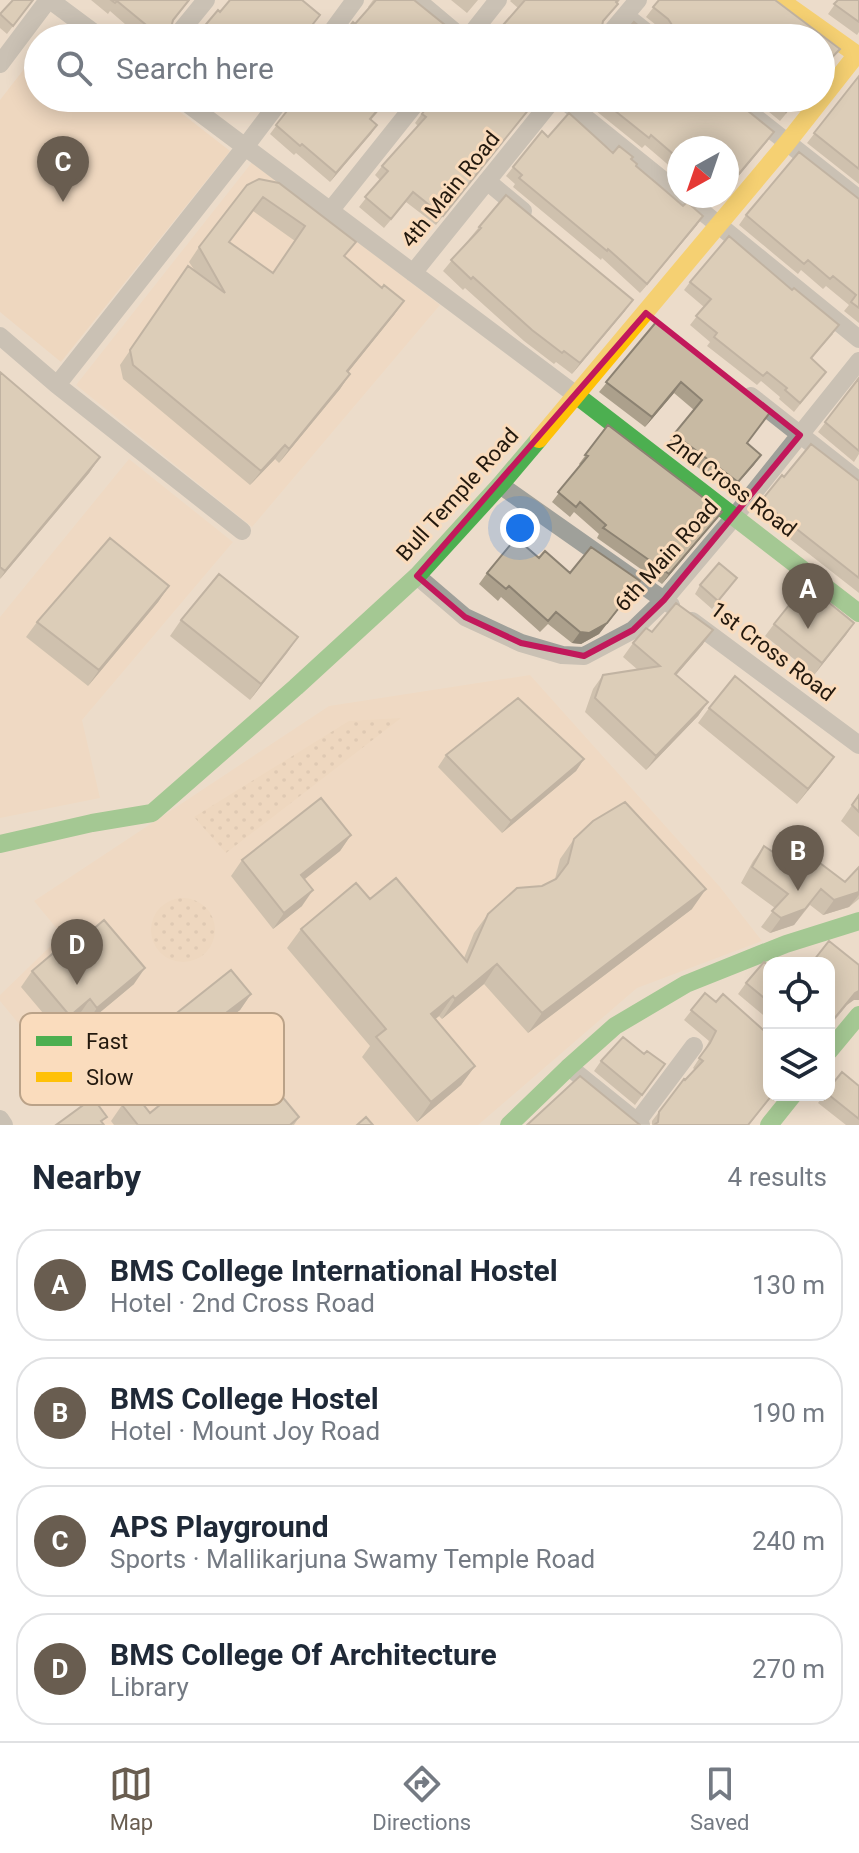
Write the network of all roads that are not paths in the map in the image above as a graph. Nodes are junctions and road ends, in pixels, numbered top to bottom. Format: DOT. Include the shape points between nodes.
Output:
graph roads {
  1 [pos="49,0"];
  2 [pos="206,0"];
  3 [pos="355,0"];
  4 [pos="417,0"];
  5 [pos="498,0"];
  6 [pos="638,0"];
  7 [pos="780,0"];
  8 [pos="626,16"];
  9 [pos="31,24"];
  10 [pos="82,24"];
  11 [pos="186,24"];
  12 [pos="337,24"];
  13 [pos="447,24"];
  14 [pos="477,24"];
  15 [pos="619,24"];
  16 [pos="636,24"];
  17 [pos="815,24"];
  18 [pos="24,33"];
  19 [pos="835,38"];
  20 [pos="858,54"];
  21 [pos="0,64"];
  22 [pos="835,83"];
  23 [pos="199,112"];
  24 [pos="271,112"];
  25 [pos="409,112"];
  26 [pos="543,112"];
  27 [pos="578,112"];
  28 [pos="748,112"];
  29 [pos="812,112"];
  30 [pos="787,143"];
  31 [pos="245,147"];
  32 [pos="487,181"];
  33 [pos="667,183"];
  34 [pos="859,199"];
  35 [pos="698,208"];
  36 [pos="330,211"];
  37 [pos="536,222"];
  38 [pos="719,225"];
  39 [pos="413,273"];
  40 [pos="0,336"];
  41 [pos="859,339"];
  42 [pos="859,361"];
  43 [pos="57,385"];
  44 [pos="741,388"];
  45 [pos="576,395"];
  46 [pos="800,435"];
  47 [pos="859,481"];
  48 [pos="500,485"];
  49 [pos="735,516"];
  50 [pos="242,531"];
  51 [pos="417,576"];
  52 [pos="664,600"];
  53 [pos="859,613"];
  54 [pos="859,745"];
  55 [pos="0,844"];
  56 [pos="859,921"];
  57 [pos="859,1015"];
  58 [pos="835,1044"];
  59 [pos="694,1046"];
  60 [pos="569,1067"];
  61 [pos="788,1101"];
  62 [pos="0,1119"];
  63 [pos="639,1124"];
  64 [pos="4,1125"];
  65 [pos="509,1125"];
  66 [pos="769,1125"];
  1 -- 9 [label="street"];
  1 -- 10 [label="street"];
  2 -- 11 [label="street"];
  3 -- 12 [label="street"];
  4 -- 13 [label="street"];
  5 -- 14 [label="street"];
  6 -- 8 [label="street"];
  7 -- 17 [label="street"];
  8 -- 15 [label="street"];
  8 -- 16 [label="street"];
  18 -- 21 [label="street"];
  19 -- 20 [label="street"];
  20 -- 22 [label="street, Bull Temple Road"];
  23 -- 31 [label="street"];
  24 -- 31 [label="street"];
  25 -- 36 [label="street"];
  26 -- 32 [label="street, 4th Main Road"];
  27 -- 33 [label="street"];
  28 -- 30 [label="street"];
  29 -- 30 [label="street, Bull Temple Road"];
  30 -- 34 [label="street"];
  30 -- 38 [label="street, Bull Temple Road"];
  31 -- 36 [label="street"];
  31 -- 43 [label="street"];
  32 -- 37 [label="street"];
  32 -- 39 [label="street, 4th Main Road"];
  35 -- 38 [label="street"];
  36 -- 39 [label="street"];
  38 -- 41 [label="street"];
  38 -- 45 [label="street, Bull Temple Road"];
  39 -- 45 [label="street"];
  40 -- 43 [label="street"];
  42 -- 46 [label="street, 6th Main Road"];
  43 -- 50 [label="street"];
  44 -- 46 [label="street"];
  45 -- 48 [label="street, Bull Temple Road"];
  45 -- 49 [label="street, 2nd Cross Road"];
  46 -- 47 [label="street"];
  46 -- 49 [label="street, 6th Main Road"];
  48 -- 51 [label="street, Bull Temple Road"];
  48 -- 52 [label="street, 1st Cross Road"];
  49 -- 52 [label="street, 6th Main Road"];
  49 -- 53 [label="street, 2nd Cross Road"];
  51 -- 52 [label="street, 6th Main Road" via="465,617 562,655 584,656 633,630"];
  51 -- 55 [label="street, Bull Temple Road" via="152,813"];
  52 -- 54 [label="street, 1st Cross Road"];
  56 -- 60 [label="street" via="686,984 615,1026"];
  57 -- 58 [label="street"];
  59 -- 63 [label="street"];
  60 -- 63 [label="street"];
  60 -- 65 [label="street"];
  61 -- 66 [label="street"];
  62 -- 64 [label="street"];
}
